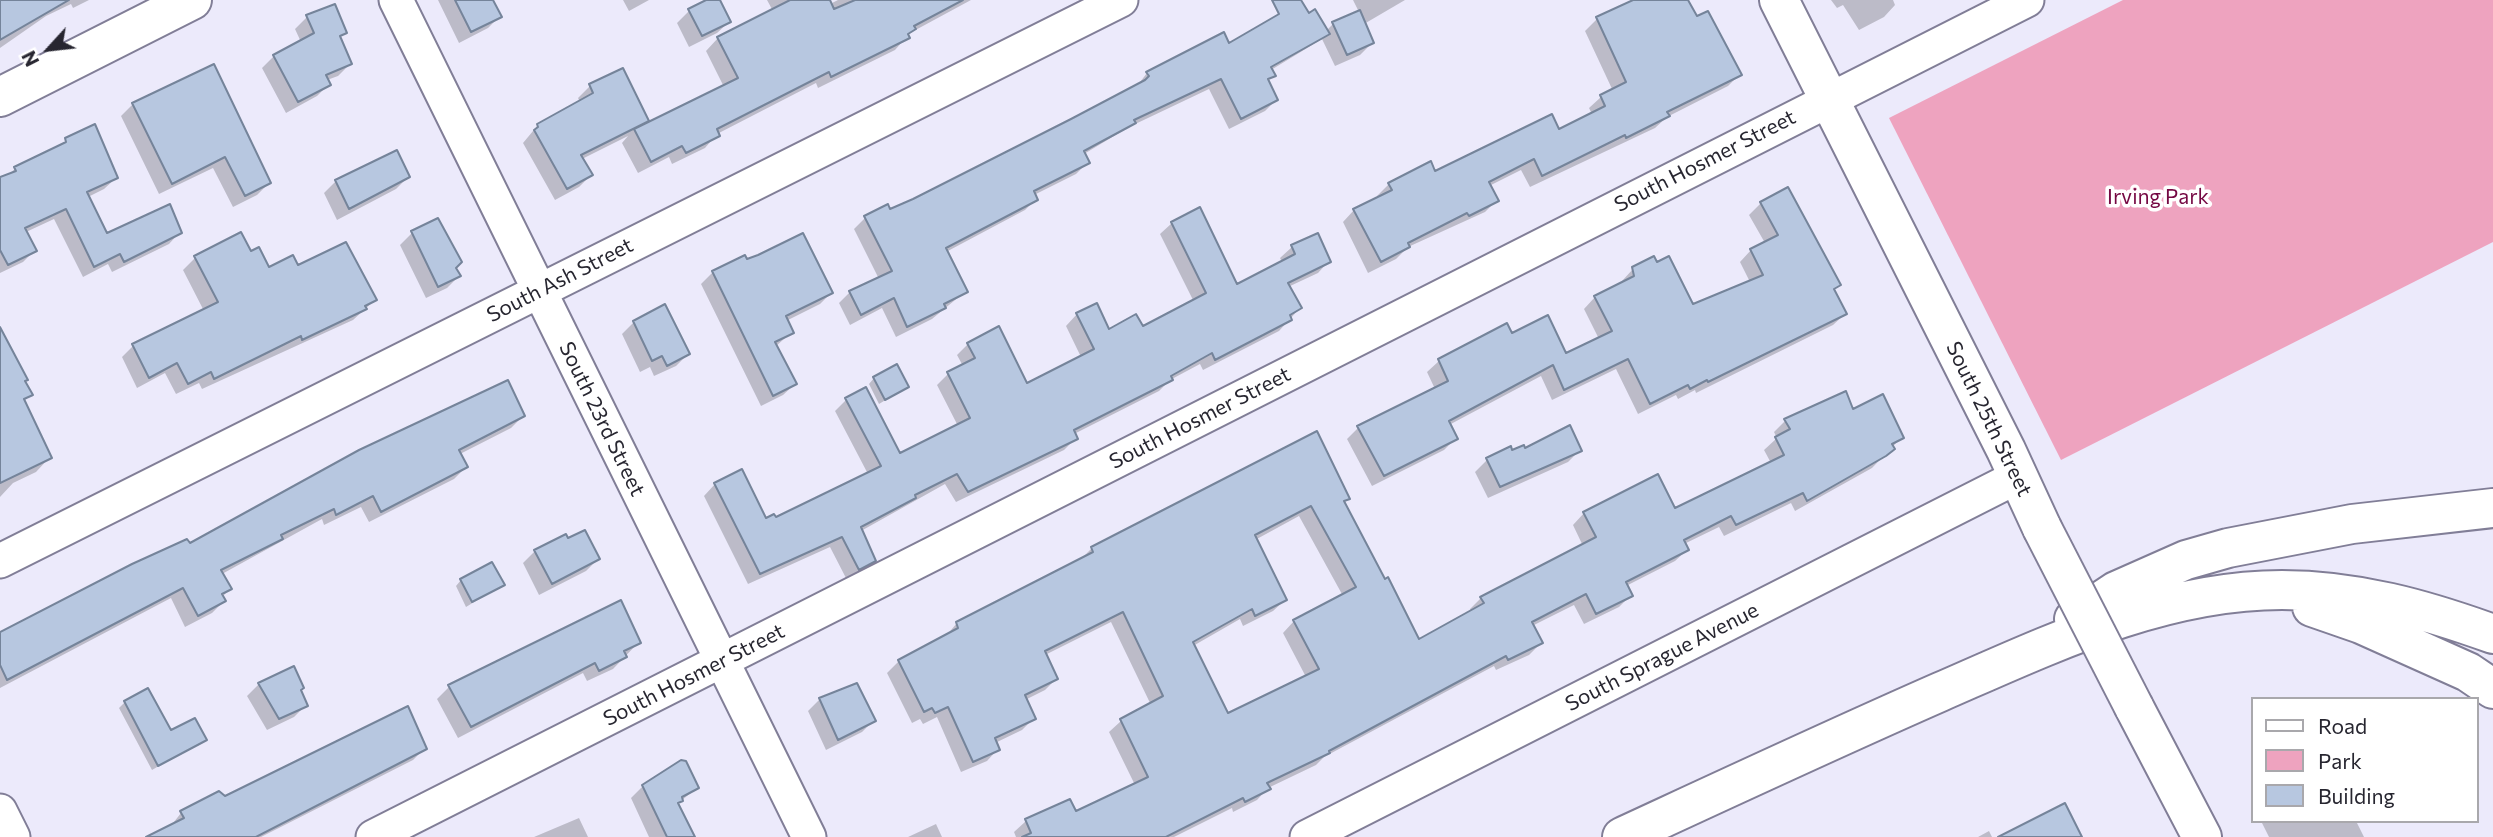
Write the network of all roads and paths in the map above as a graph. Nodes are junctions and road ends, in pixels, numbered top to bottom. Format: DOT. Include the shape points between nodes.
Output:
graph roads {
  1 [pos="192,0"];
  2 [pos="396,0"];
  3 [pos="1121,0"];
  4 [pos="1779,0"];
  5 [pos="2027,0"];
  6 [pos="0,97"];
  7 [pos="1828,99"];
  8 [pos="539,290"];
  9 [pos="2017,477"];
  10 [pos="2493,508"];
  11 [pos="0,561"];
  12 [pos="2213,595"];
  13 [pos="2454,620"];
  14 [pos="2493,623"];
  15 [pos="2493,634"];
  16 [pos="722,661"];
  17 [pos="2009,662"];
  18 [pos="2493,689"];
  19 [pos="0,811"];
  20 [pos="2196,835"];
  21 [pos="13,837"];
  22 [pos="373,837"];
  23 [pos="809,837"];
  24 [pos="1307,837"];
  25 [pos="1622,837"];
  1 -- 6 [label="main road"];
  2 -- 8 [label="street, South 23rd Street"];
  3 -- 8 [label="street, South Ash Street"];
  4 -- 7 [label="main road, South 25th Street"];
  5 -- 7 [label="street, South Hosmer Street"];
  7 -- 9 [label="main road, South 25th Street"];
  7 -- 16 [label="street, South Hosmer Street"];
  8 -- 11 [label="street, South Ash Street"];
  8 -- 16 [label="street, South 23rd Street"];
  9 -- 20 [label="main road, South 25th Street, bridge"];
  9 -- 24 [label="street, South Sprague Avenue"];
  10 -- 17 [label="main road" via="2352,524 2186,560 2116,591"];
  12 -- 13 [label="main road" via="2282,590 2351,594 2405,603"];
  12 -- 17 [label="main road" via="2118,618"];
  12 -- 18 [label="main road" via="2320,608 2468,672"];
  13 -- 14 [label="main road"];
  13 -- 15 [label="main road"];
  16 -- 22 [label="street, South Hosmer Street"];
  16 -- 23 [label="street, South 23rd Street"];
  17 -- 25 [label="main road"];
  19 -- 21 [label="street"];
}
